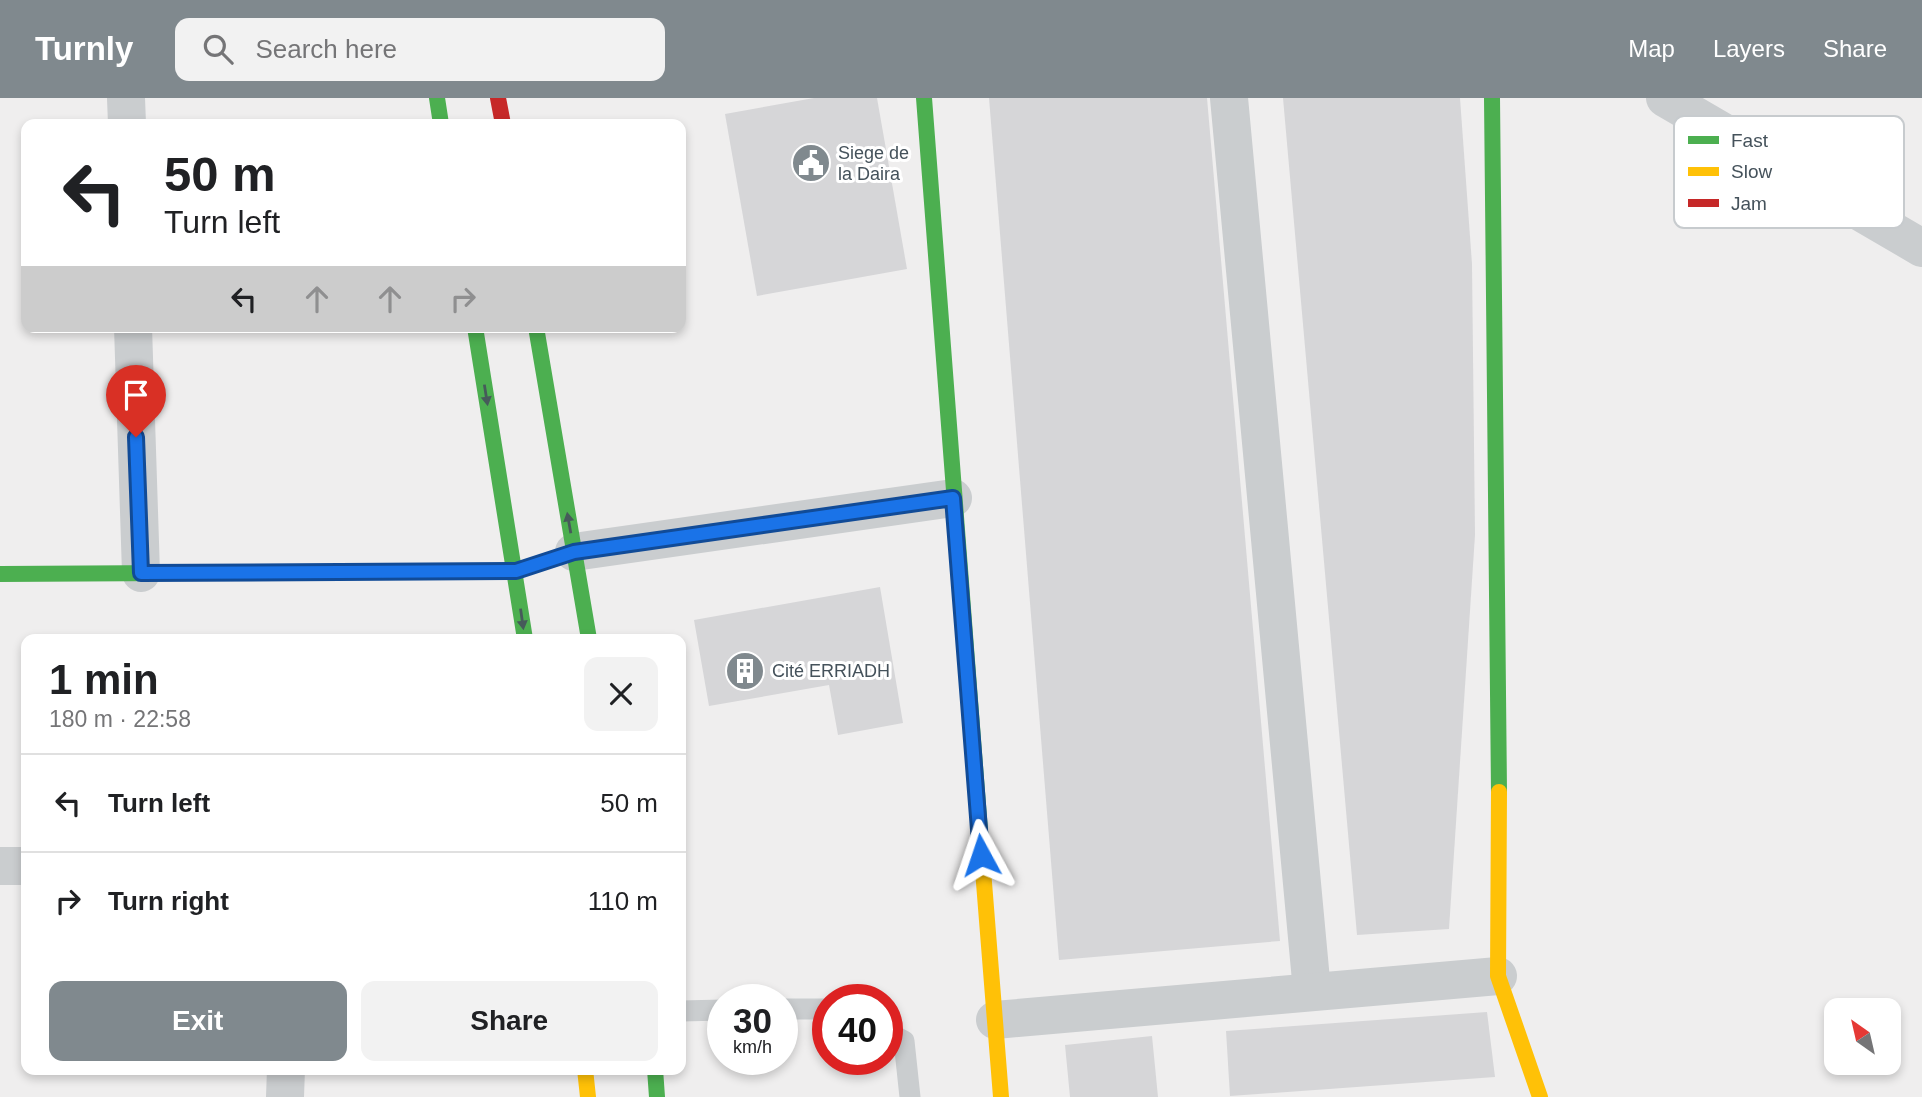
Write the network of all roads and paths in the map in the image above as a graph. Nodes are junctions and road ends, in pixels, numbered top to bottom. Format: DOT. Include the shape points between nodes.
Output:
graph roads {
  1 [pos="126,98"];
  2 [pos="437,98"];
  3 [pos="498,98"];
  4 [pos="924,98"];
  5 [pos="1229,98"];
  6 [pos="1492,98"];
  7 [pos="1665,98"];
  8 [pos="1696,116"];
  9 [pos="127,119"];
  10 [pos="440,119"];
  11 [pos="502,119"];
  12 [pos="1888,228"];
  13 [pos="1922,248"];
  14 [pos="133,333"];
  15 [pos="476,333"];
  16 [pos="537,333"];
  17 [pos="953,498"];
  18 [pos="574,552"];
  19 [pos="516,571"];
  20 [pos="141,573"];
  21 [pos="0,574"];
  22 [pos="524,634"];
  23 [pos="588,634"];
  24 [pos="0,866"];
  25 [pos="21,866"];
  26 [pos="1497,976"];
  27 [pos="1311,991"];
  28 [pos="686,1010"];
  29 [pos="707,1010"];
  30 [pos="995,1020"];
  31 [pos="903,1040"];
  32 [pos="286,1075"];
  33 [pos="586,1075"];
  34 [pos="655,1075"];
  35 [pos="285,1097"];
  36 [pos="588,1097"];
  37 [pos="656,1097"];
  38 [pos="910,1097"];
  39 [pos="1001,1097"];
  40 [pos="1540,1097"];
  1 -- 9 [label="street"];
  2 -- 10 [label="street"];
  3 -- 11 [label="street"];
  4 -- 17 [label="street"];
  5 -- 27 [label="street"];
  6 -- 26 [label="street"];
  7 -- 8 [label="street"];
  12 -- 13 [label="street"];
  14 -- 20 [label="street"];
  15 -- 19 [label="street, one-way"];
  18 -- 16 [label="street, one-way"];
  17 -- 18 [label="street"];
  17 -- 30 [label="street"];
  18 -- 19 [label="street"];
  18 -- 23 [label="street"];
  19 -- 20 [label="street"];
  19 -- 22 [label="street, one-way"];
  20 -- 21 [label="street"];
  24 -- 25 [label="street"];
  26 -- 27 [label="street"];
  26 -- 40 [label="street"];
  27 -- 30 [label="street"];
  28 -- 29 [label="lane"];
  30 -- 39 [label="street"];
  31 -- 38 [label="lane"];
  32 -- 35 [label="street"];
  33 -- 36 [label="street"];
  34 -- 37 [label="street"];
}
